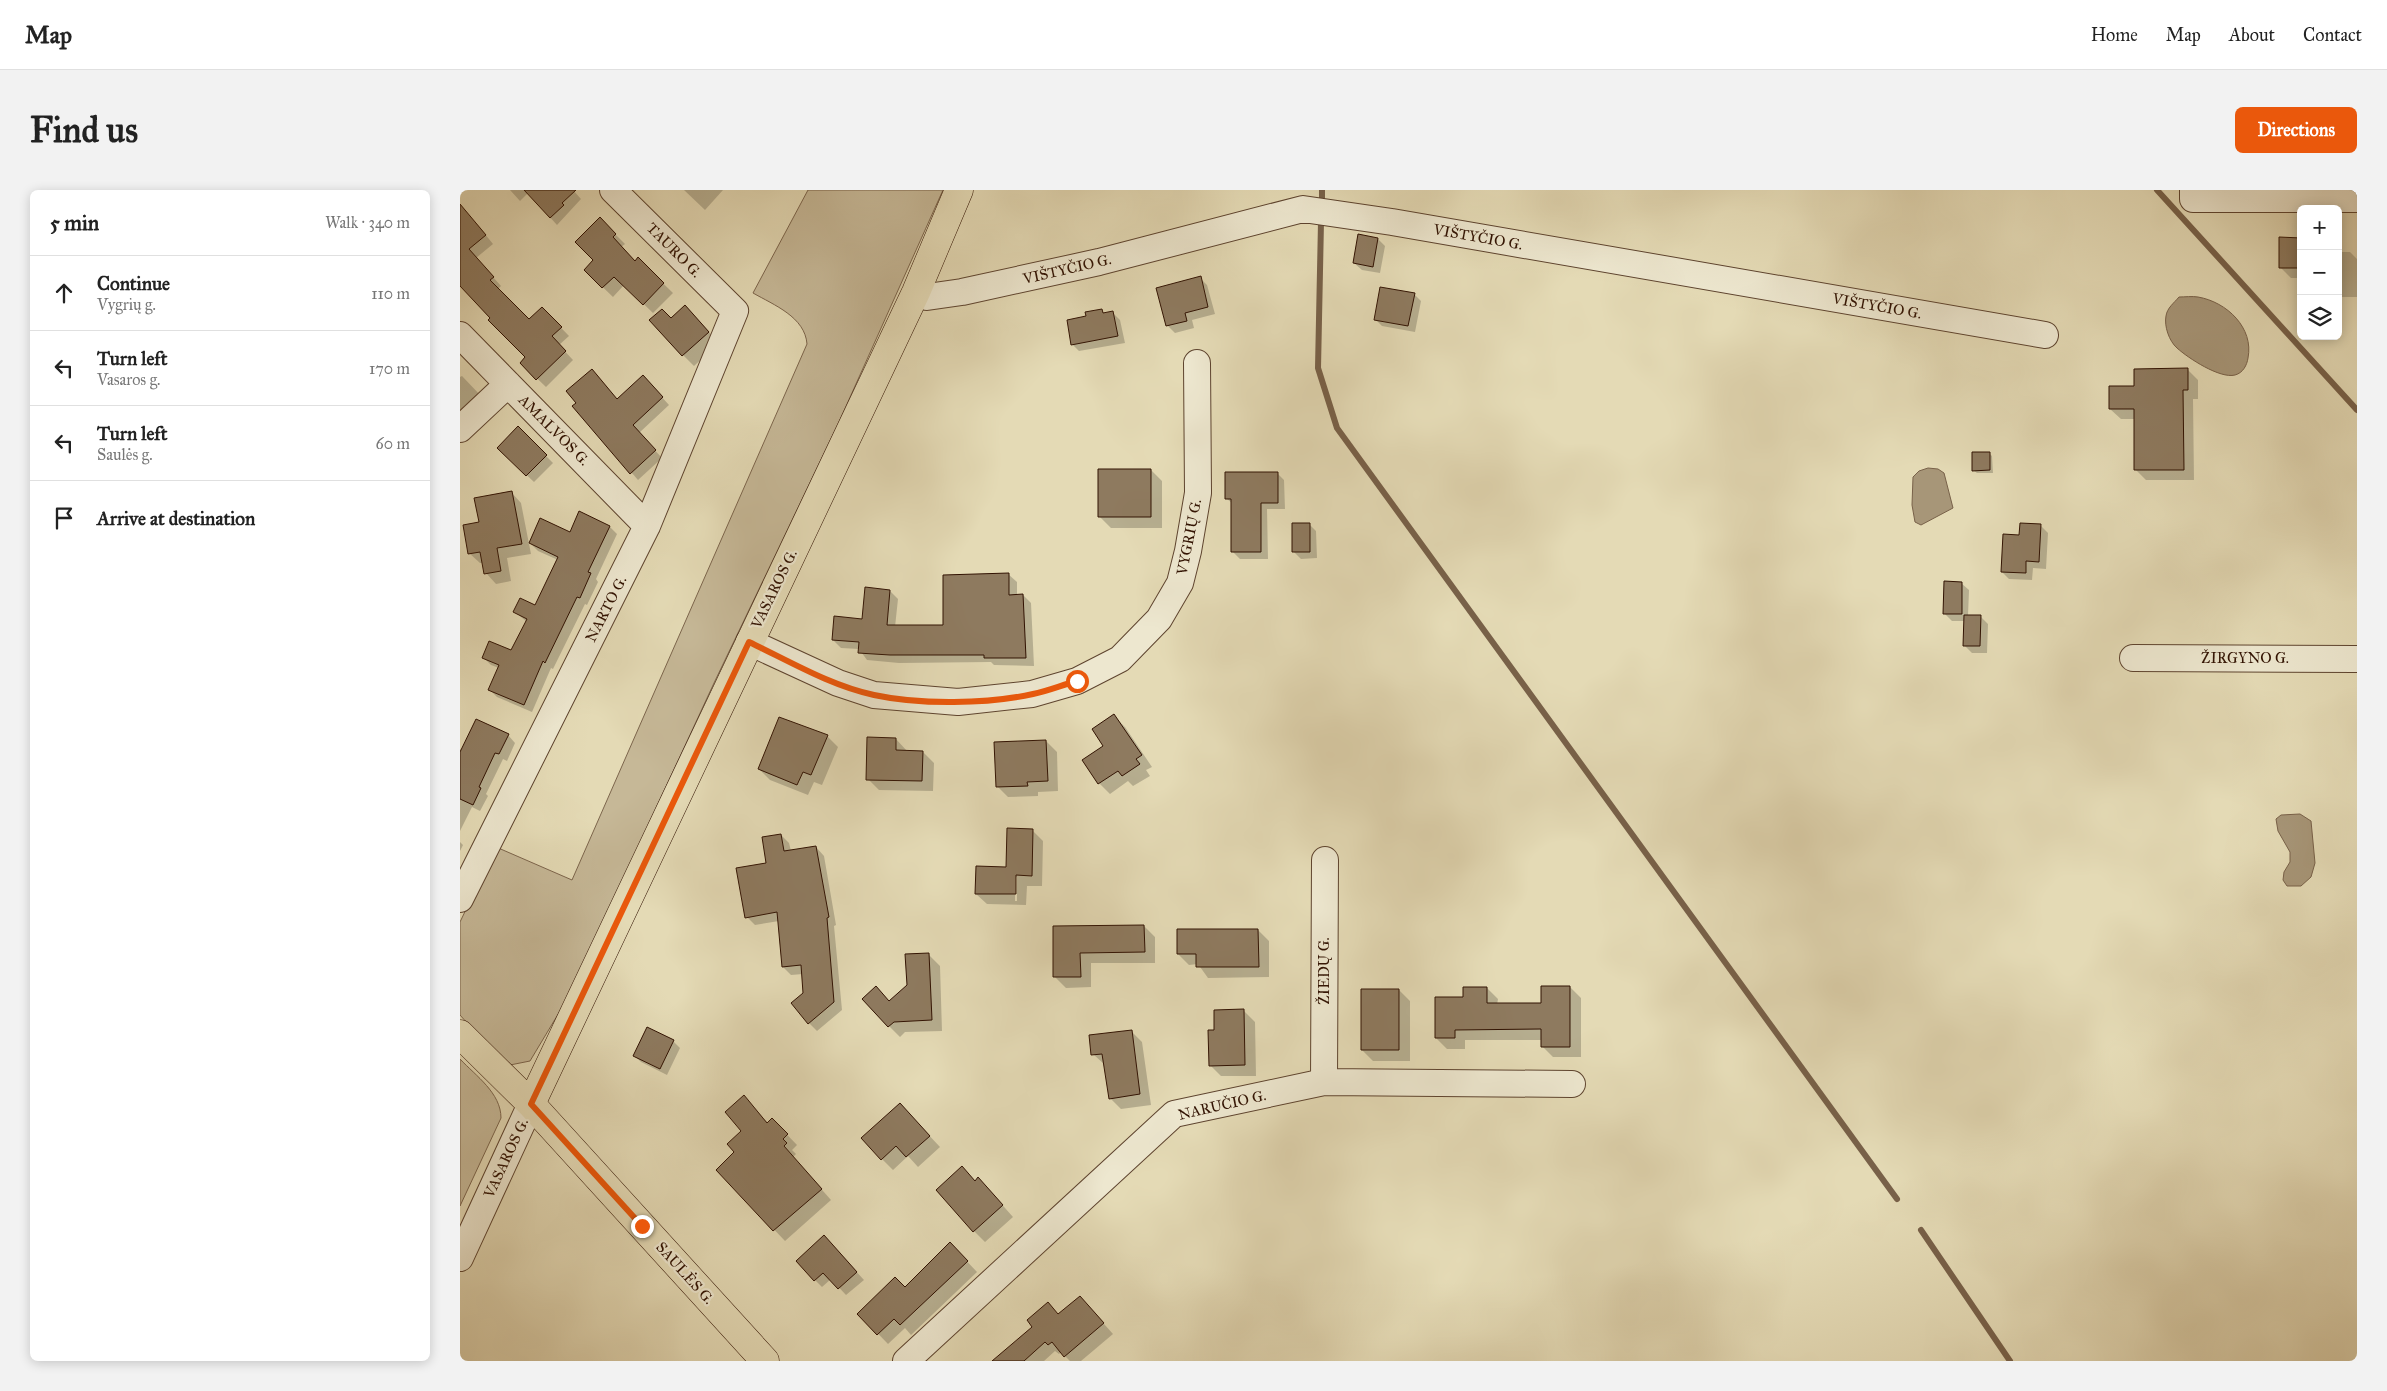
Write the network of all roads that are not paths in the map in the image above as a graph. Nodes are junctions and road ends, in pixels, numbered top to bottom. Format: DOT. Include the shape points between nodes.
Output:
graph roads {
  1 [pos="613,190"];
  2 [pos="959,190"];
  3 [pos="2193,194"];
  4 [pos="2357,200"];
  5 [pos="916,292"];
  6 [pos="735,311"];
  7 [pos="460,335"];
  8 [pos="2044,335"];
  9 [pos="1197,363"];
  10 [pos="508,384"];
  11 [pos="460,429"];
  12 [pos="647,526"];
  13 [pos="749,642"];
  14 [pos="2133,658"];
  15 [pos="2357,658"];
  16 [pos="1325,860"];
  17 [pos="460,899"];
  18 [pos="460,1034"];
  19 [pos="1324,1082"];
  20 [pos="1572,1084"];
  21 [pos="531,1104"];
  22 [pos="460,1258"];
  23 [pos="765,1361"];
  24 [pos="906,1361"];
  1 -- 6 [label="street, TAURO G."];
  2 -- 5 [label="main road, VASAROS G."];
  3 -- 4 [label="street"];
  5 -- 8 [label="street, VIŠTYČIO G." via="942,296 1099,262 1303,210 1392,222"];
  5 -- 13 [label="main road, VASAROS G."];
  6 -- 12 [label="street, NARTO G."];
  7 -- 10 [label="street, AMALVOS G."];
  9 -- 13 [label="street, VYGRIŲ G." via="1198,493 1180,583 1159,620 1120,658 1077,681 1032,694 958,702 874,695 838,683"];
  10 -- 11 [label="street"];
  10 -- 12 [label="street, AMALVOS G."];
  12 -- 17 [label="street, NARTO G."];
  13 -- 21 [label="main road, VASAROS G."];
  14 -- 15 [label="street, ŽIRGYNO G."];
  16 -- 19 [label="street, ŽIEDŲ G."];
  18 -- 21 [label="main road, SAULĖS G."];
  19 -- 20 [label="street, NARUČIO G."];
  19 -- 24 [label="street, NARUČIO G." via="1174,1114"];
  21 -- 22 [label="street, VASAROS G."];
  21 -- 23 [label="main road, SAULĖS G."];
}
